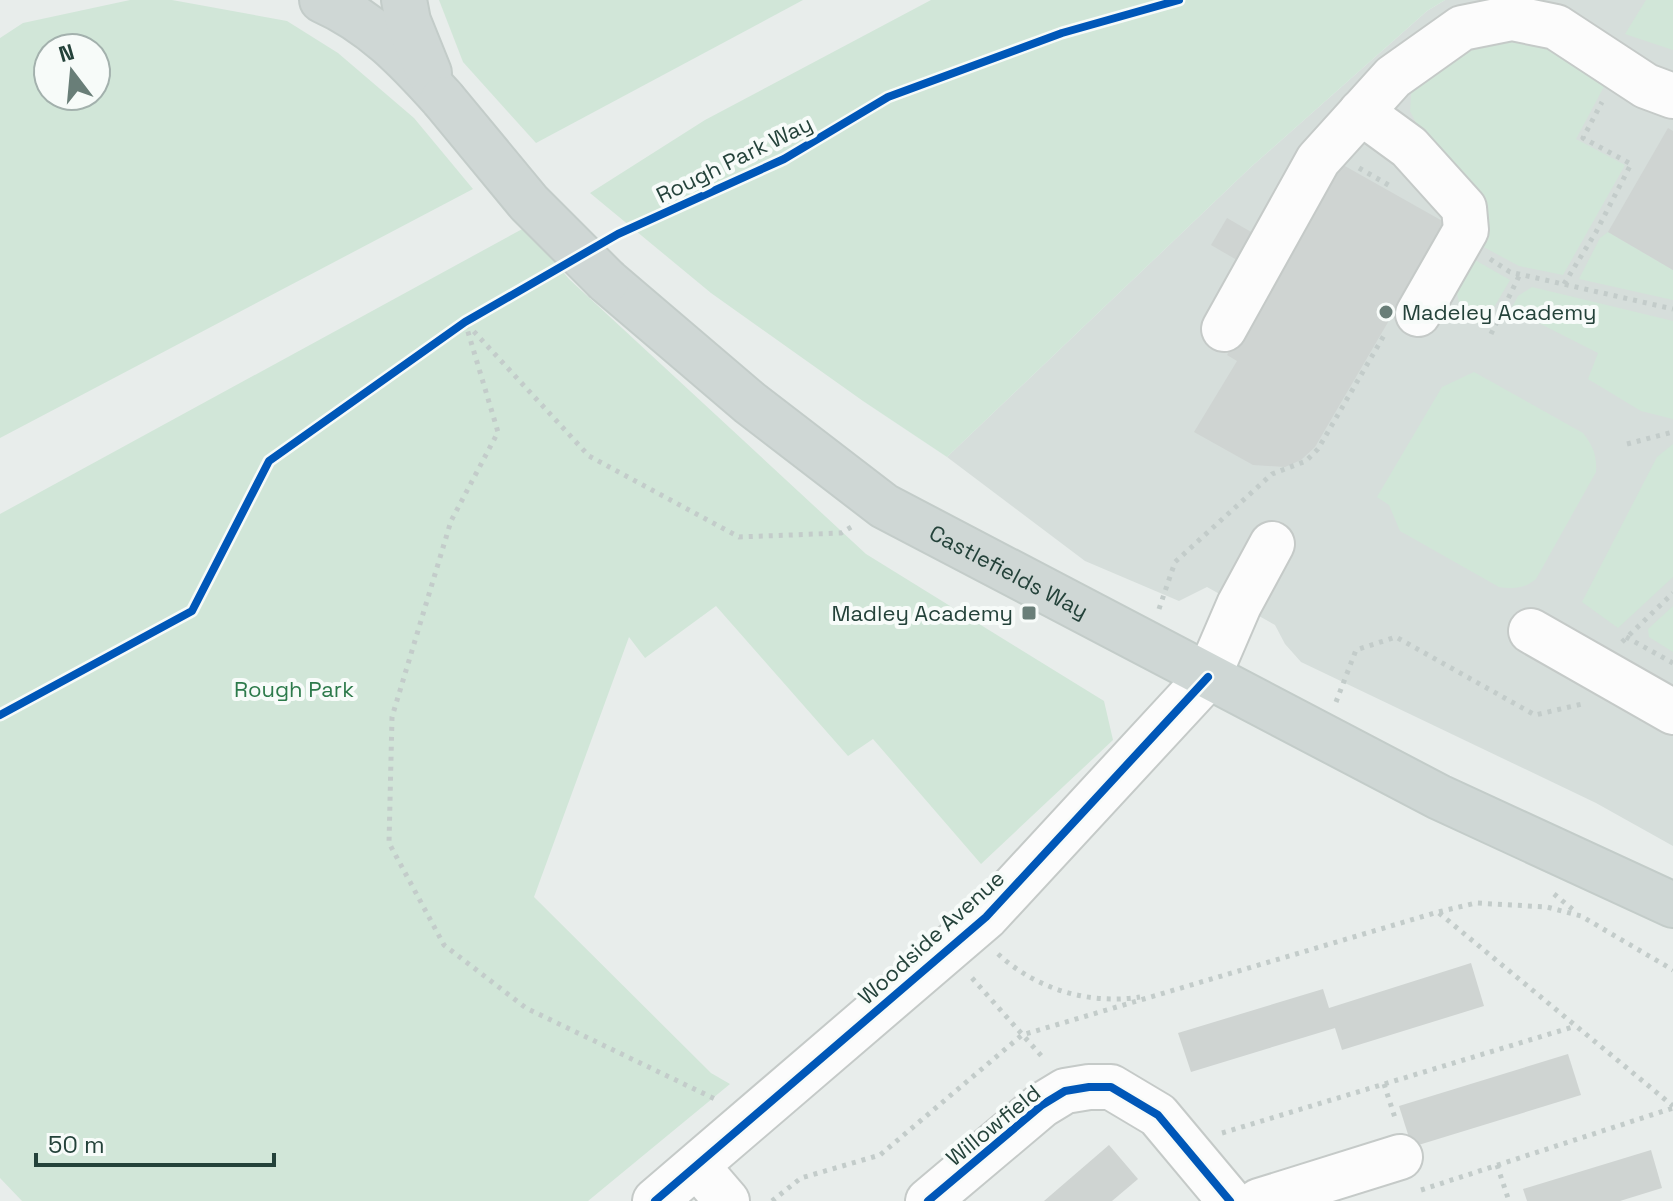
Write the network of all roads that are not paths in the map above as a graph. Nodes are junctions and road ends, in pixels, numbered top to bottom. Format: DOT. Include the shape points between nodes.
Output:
graph roads {
  1 [pos="322,0"];
  2 [pos="404,0"];
  3 [pos="1673,96"];
  4 [pos="443,99"];
  5 [pos="1361,112"];
  6 [pos="1404,320"];
  7 [pos="1224,329"];
  8 [pos="1272,544"];
  9 [pos="1531,631"];
  10 [pos="1208,677"];
  11 [pos="1673,712"];
  12 [pos="1673,905"];
  13 [pos="697,1166"];
  14 [pos="1409,1174"];
  15 [pos="655,1201"];
  16 [pos="727,1201"];
  17 [pos="928,1201"];
  18 [pos="1230,1201"];
  19 [pos="1259,1201"];
  1 -- 4 [label="main road, Castlefields Way" via="388,41"];
  2 -- 4 [label="main road, Castlefields Way" via="422,61"];
  3 -- 5 [label="street" via="1646,86 1556,27 1512,18 1462,28 1393,77"];
  4 -- 10 [label="main road, Castlefields Way, bridge" via="529,203 607,281 738,393 884,506"];
  5 -- 6 [label="street" via="1409,147 1464,208 1466,230"];
  5 -- 7 [label="street" via="1318,160"];
  8 -- 10 [label="street, Woodside Avenue"];
  9 -- 11 [label="street"];
  10 -- 12 [label="main road, Castlefields Way" via="1439,797"];
  10 -- 13 [label="street, Woodside Avenue" via="960,939"];
  13 -- 15 [label="street, Woodside Avenue"];
  13 -- 16 [label="street"];
  14 -- 19 [label="street"];
  17 -- 18 [label="street, Willowfield" via="1042,1105 1070,1090 1111,1087 1158,1115"];
}
